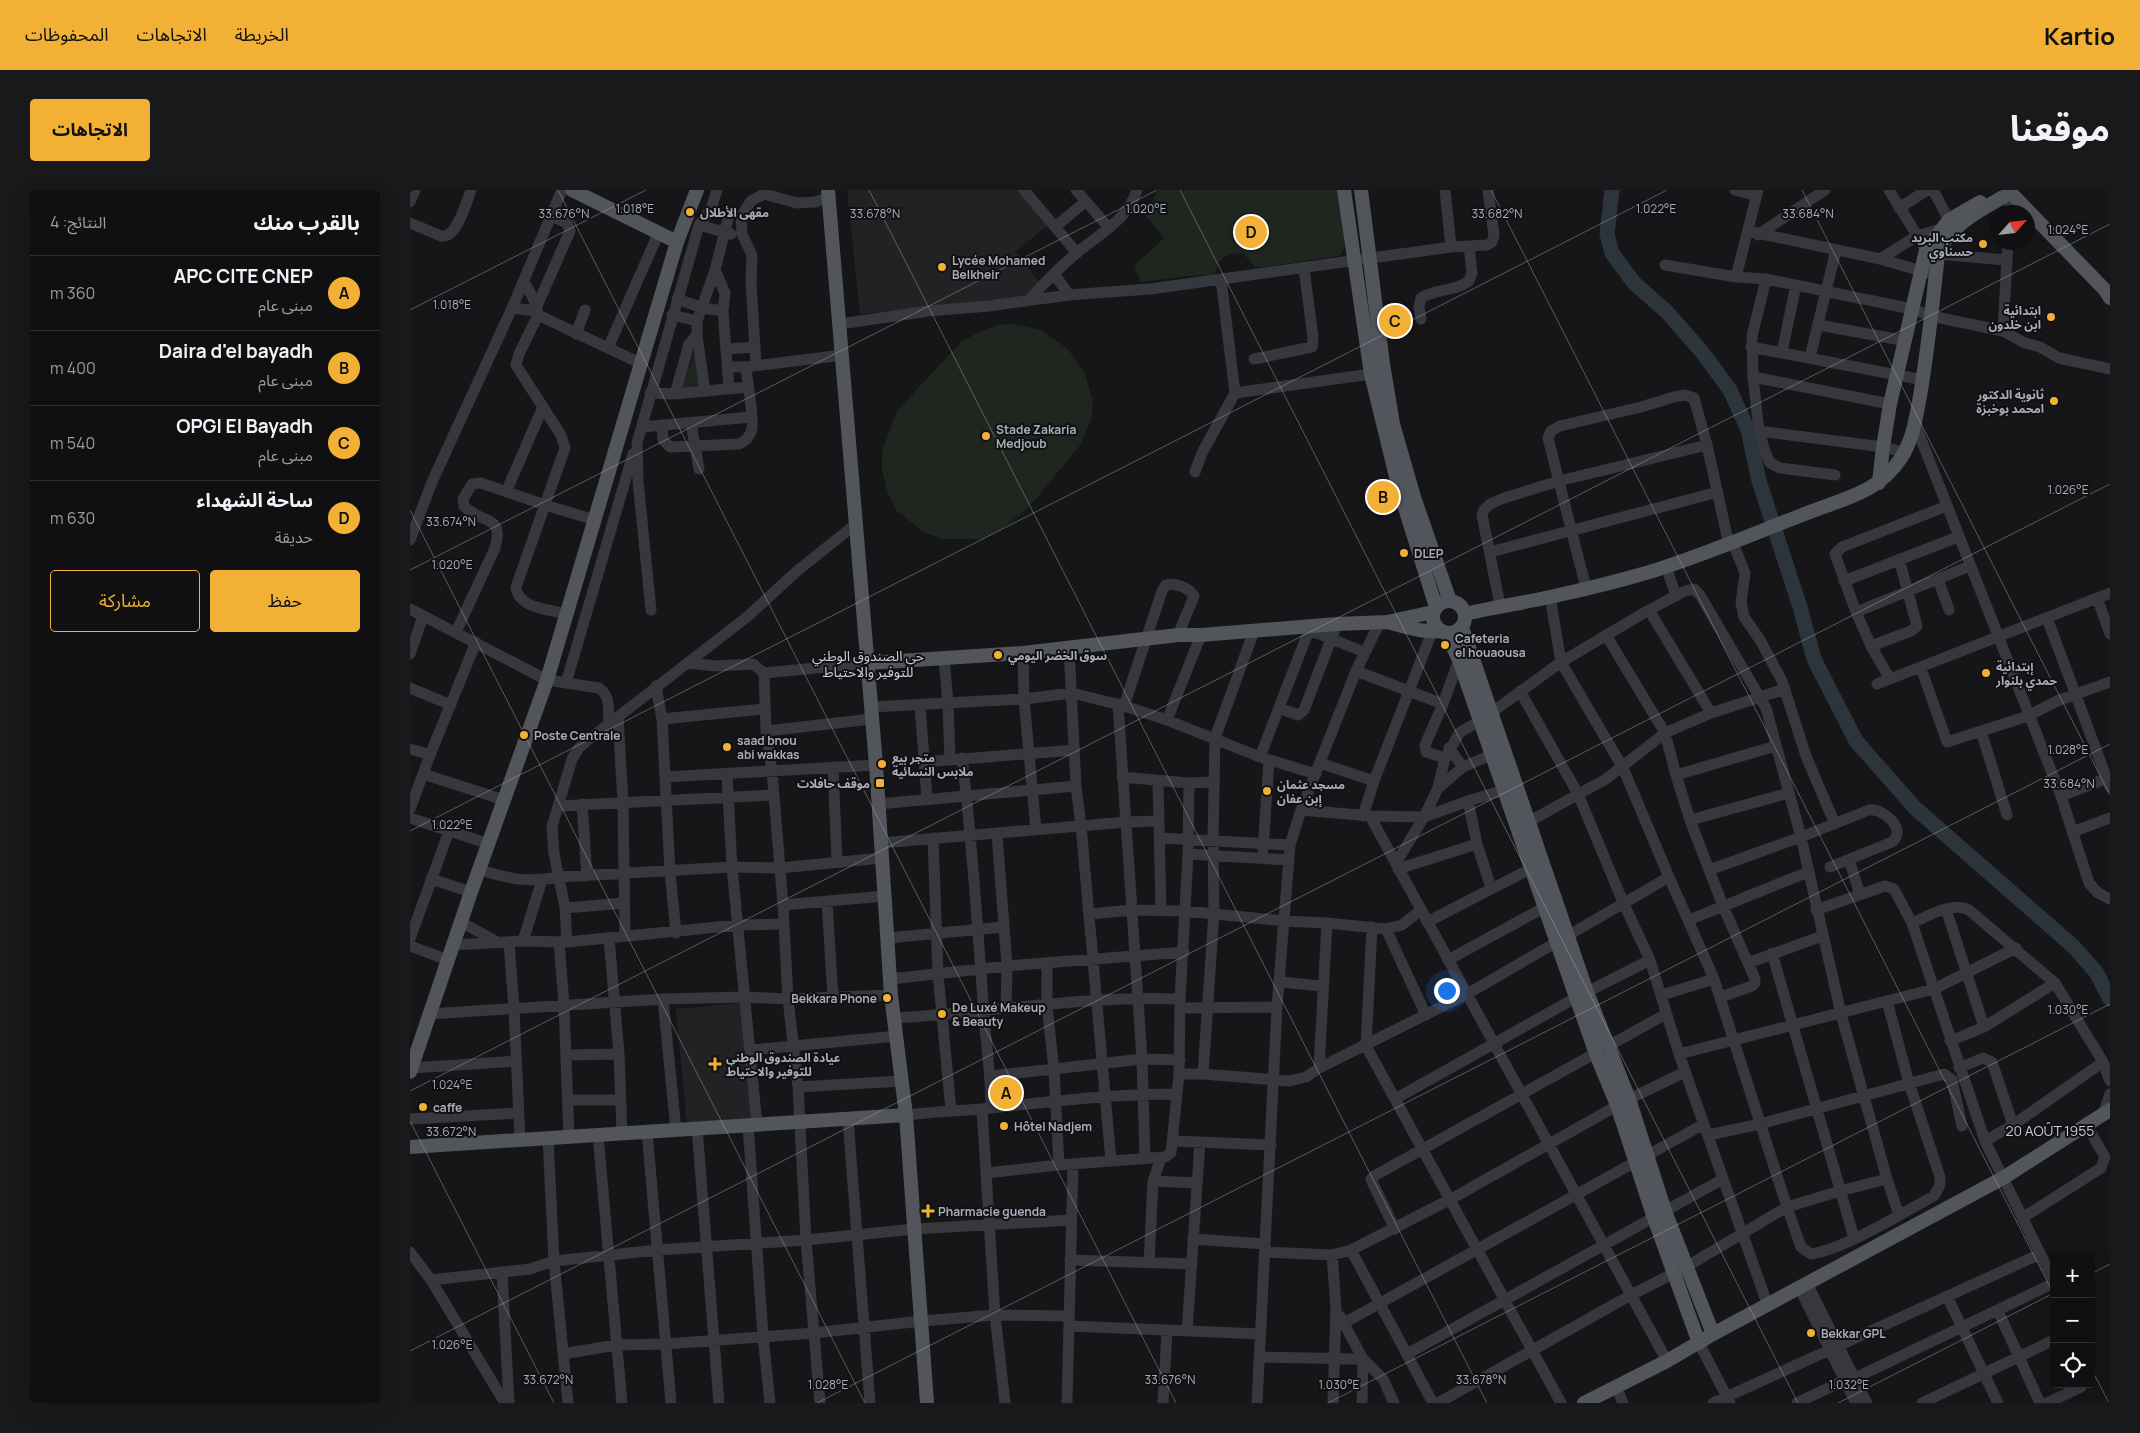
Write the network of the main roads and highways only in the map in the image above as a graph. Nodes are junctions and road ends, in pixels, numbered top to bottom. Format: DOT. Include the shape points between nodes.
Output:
graph roads {
  1 [pos="572,190"];
  2 [pos="697,190"];
  3 [pos="1344,190"];
  4 [pos="1361,190"];
  5 [pos="2006,191"];
  6 [pos="828,194"];
  7 [pos="1346,205"];
  8 [pos="1363,205"];
  9 [pos="676,242"];
  10 [pos="1932,252"];
  11 [pos="2109,290"];
  12 [pos="1879,483"];
  13 [pos="1450,601"];
  14 [pos="1434,610"];
  15 [pos="1464,621"];
  16 [pos="1384,622"];
  17 [pos="1440,632"];
  18 [pos="868,664"];
  19 [pos="1485,716"];
  20 [pos="1562,939"];
  21 [pos="1582,995"];
  22 [pos="415,1040"];
  23 [pos="411,1070"];
  24 [pos="1623,1102"];
  25 [pos="2106,1113"];
  26 [pos="906,1115"];
  27 [pos="410,1146"];
  28 [pos="1680,1270"];
  29 [pos="1713,1334"];
  30 [pos="1700,1342"];
  31 [pos="927,1403"];
  32 [pos="1584,1403"];
  1 -- 9 [label="main road"];
  2 -- 9 [label="main road"];
  3 -- 7 [label="main road"];
  4 -- 8 [label="main road"];
  5 -- 10 [label="main road" via="1954,230"];
  5 -- 10 [label="main road" via="1987,198 1945,224"];
  5 -- 11 [label="main road"];
  6 -- 18 [label="main road"];
  7 -- 8 [label="main road"];
  7 -- 14 [label="main road" via="1370,374"];
  8 -- 13 [label="main road" via="1382,364 1393,424"];
  9 -- 22 [label="main road" via="547,680 429,1014"];
  10 -- 12 [label="main road" via="1920,271 1890,404"];
  10 -- 12 [label="main road" via="1936,275 1915,424 1904,452"];
  12 -- 15 [label="main road" via="1734,543 1666,566 1550,597 1500,605"];
  13 -- 14 [label="main road"];
  13 -- 15 [label="main road" via="1460,605"];
  14 -- 16 [label="main road"];
  14 -- 17 [label="main road" via="1433,623"];
  15 -- 17 [label="main road" via="1456,632"];
  15 -- 19 [label="main road"];
  16 -- 17 [label="main road"];
  16 -- 18 [label="main road" via="1178,634 1023,652"];
  17 -- 19 [label="main road" via="1459,660 1467,687"];
  18 -- 26 [label="main road" via="891,995"];
  19 -- 20 [label="main road" via="1528,822"];
  19 -- 20 [label="main road" via="1491,755 1545,906"];
  20 -- 21 [label="main road"];
  21 -- 24 [label="main road" via="1608,1046"];
  21 -- 24 [label="main road" via="1596,1054"];
  22 -- 23 [label="main road"];
  24 -- 28 [label="main road"];
  25 -- 29 [label="main road" via="2003,1178"];
  26 -- 27 [label="main road"];
  26 -- 31 [label="main road"];
  28 -- 29 [label="main road"];
  28 -- 30 [label="main road"];
  29 -- 30 [label="main road"];
  30 -- 32 [label="main road"];
}
